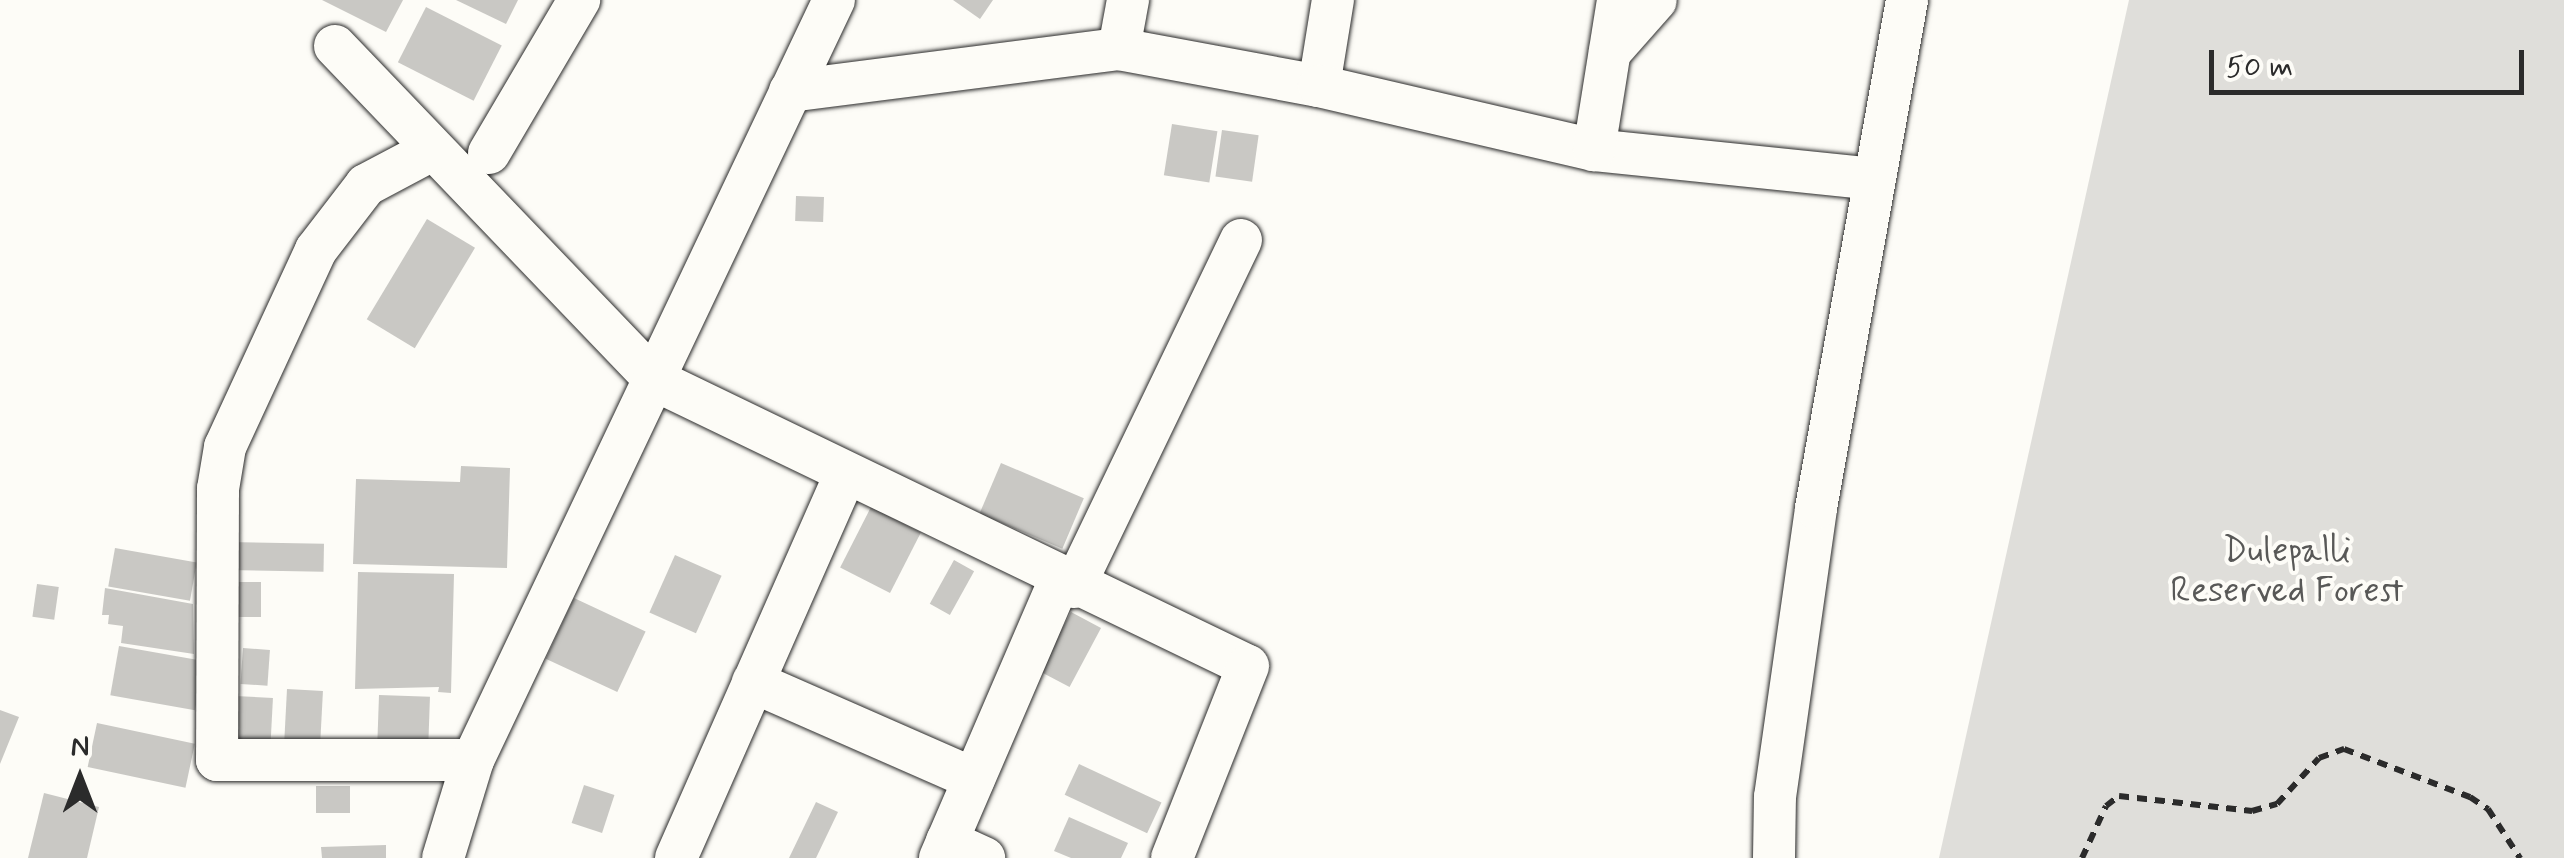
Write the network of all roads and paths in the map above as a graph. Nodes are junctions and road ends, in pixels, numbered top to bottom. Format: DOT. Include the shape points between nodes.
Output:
graph roads {
  1 [pos="579,0"];
  2 [pos="834,0"];
  3 [pos="1128,0"];
  4 [pos="1333,0"];
  5 [pos="1618,0"];
  6 [pos="1656,0"];
  7 [pos="1907,0"];
  8 [pos="335,46"];
  9 [pos="1119,49"];
  10 [pos="1610,53"];
  11 [pos="1319,86"];
  12 [pos="790,91"];
  13 [pos="432,150"];
  14 [pos="1594,150"];
  15 [pos="488,153"];
  16 [pos="1875,179"];
  17 [pos="1241,240"];
  18 [pos="655,380"];
  19 [pos="845,474"];
  20 [pos="1067,583"];
  21 [pos="754,682"];
  22 [pos="472,760"];
  23 [pos="974,778"];
  24 [pos="957,852"];
  25 [pos="443,858"];
  26 [pos="676,858"];
  27 [pos="1172,858"];
  28 [pos="1774,858"];
  29 [pos="2082,858"];
  30 [pos="2520,858"];
  1 -- 15 [label="street"];
  2 -- 12 [label="street"];
  3 -- 9 [label="street"];
  4 -- 11 [label="street"];
  5 -- 10 [label="street"];
  6 -- 10 [label="street"];
  7 -- 16 [label="street"];
  8 -- 13 [label="street"];
  9 -- 11 [label="street"];
  9 -- 12 [label="street"];
  10 -- 14 [label="street"];
  11 -- 14 [label="street"];
  12 -- 18 [label="street"];
  13 -- 18 [label="street"];
  13 -- 22 [label="street" via="366,185 316,250 225,447 218,488 217,760"];
  14 -- 16 [label="street"];
  16 -- 28 [label="street" via="1816,508 1775,797"];
  17 -- 20 [label="street"];
  18 -- 19 [label="street"];
  18 -- 22 [label="street"];
  19 -- 20 [label="street"];
  19 -- 21 [label="street"];
  20 -- 23 [label="street"];
  20 -- 27 [label="street" via="1248,666"];
  21 -- 23 [label="street"];
  21 -- 26 [label="street"];
  22 -- 25 [label="street"];
  23 -- 24 [label="street"];
  29 -- 30 [label="path" via="2106,806 2119,796 2252,811 2277,804 2319,758 2344,749 2470,797 2488,809"];
}
